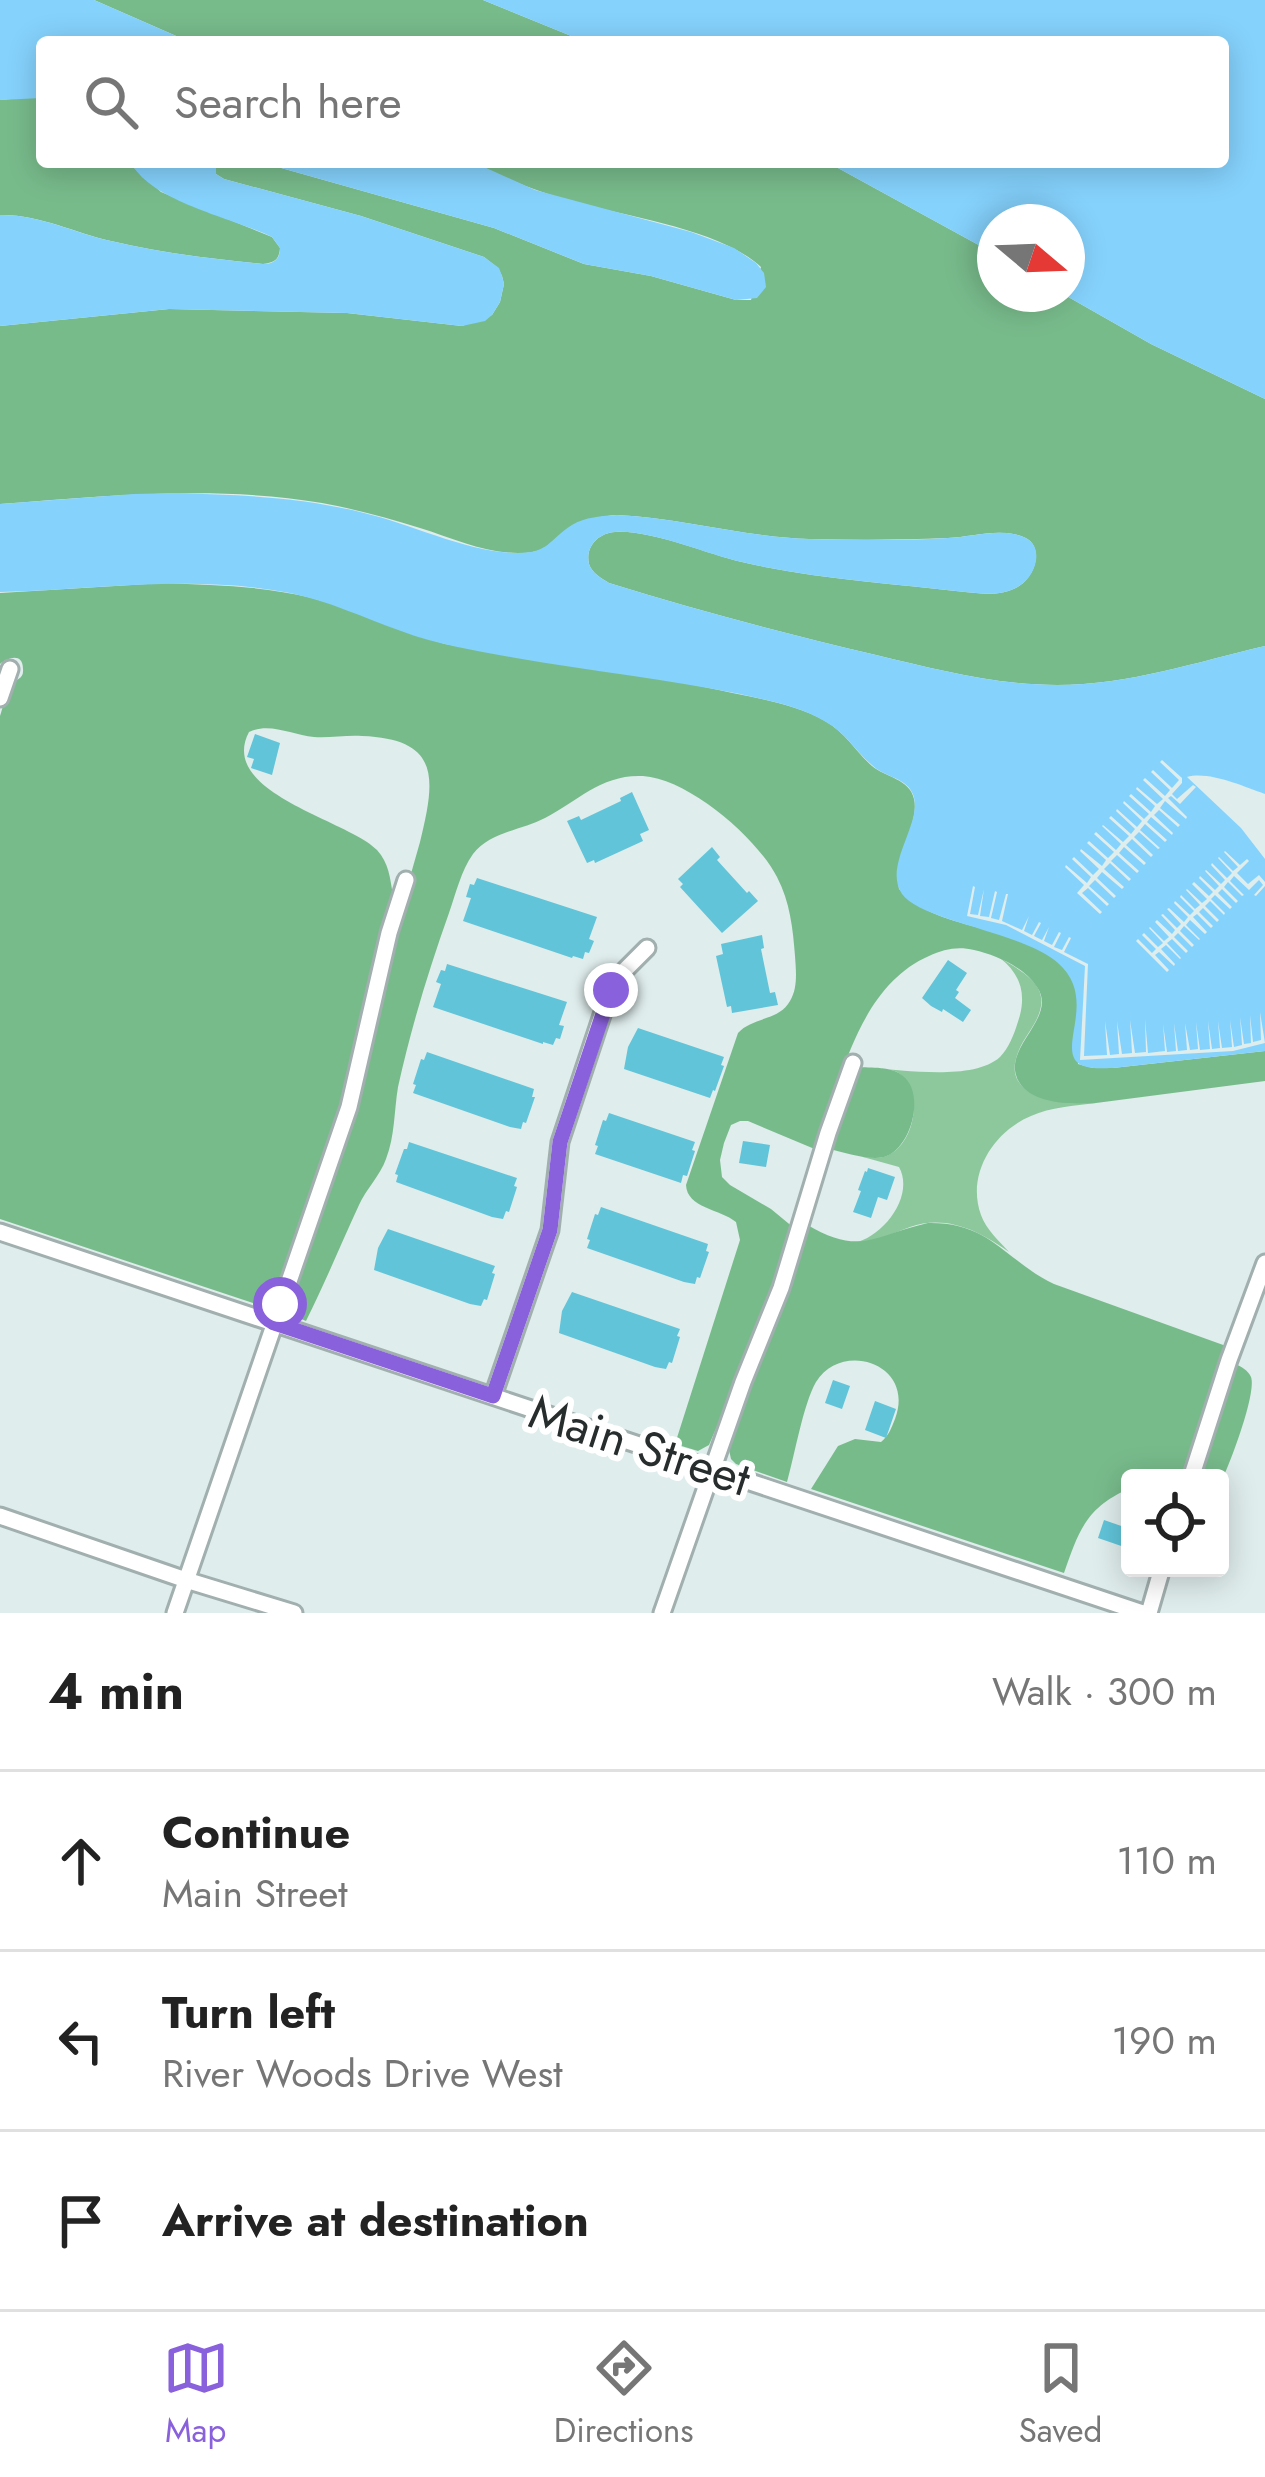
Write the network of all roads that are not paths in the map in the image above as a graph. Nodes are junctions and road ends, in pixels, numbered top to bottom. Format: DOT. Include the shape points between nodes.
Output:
graph roads {
  1 [pos="10,669"];
  2 [pos="1,692"];
  3 [pos="406,880"];
  4 [pos="647,948"];
  5 [pos="853,1064"];
  6 [pos="0,1232"];
  7 [pos="1265,1263"];
  8 [pos="274,1323"];
  9 [pos="493,1396"];
  10 [pos="711,1469"];
  11 [pos="1194,1469"];
  12 [pos="0,1516"];
  13 [pos="1159,1577"];
  14 [pos="186,1580"];
  15 [pos="175,1613"];
  16 [pos="294,1613"];
  17 [pos="662,1613"];
  18 [pos="1146,1613"];
  1 -- 2 [label="street"];
  3 -- 8 [label="street" via="353,1095"];
  4 -- 9 [label="street" via="609,994 560,1142 550,1230"];
  5 -- 10 [label="street" via="781,1288"];
  6 -- 8 [label="street, Main Street"];
  7 -- 11 [label="street"];
  8 -- 9 [label="street, Main Street"];
  8 -- 14 [label="street"];
  9 -- 10 [label="street, Main Street"];
  10 -- 17 [label="street"];
  10 -- 18 [label="street, Main Street"];
  12 -- 14 [label="street"];
  13 -- 18 [label="street"];
  14 -- 15 [label="street"];
  14 -- 16 [label="street"];
}
